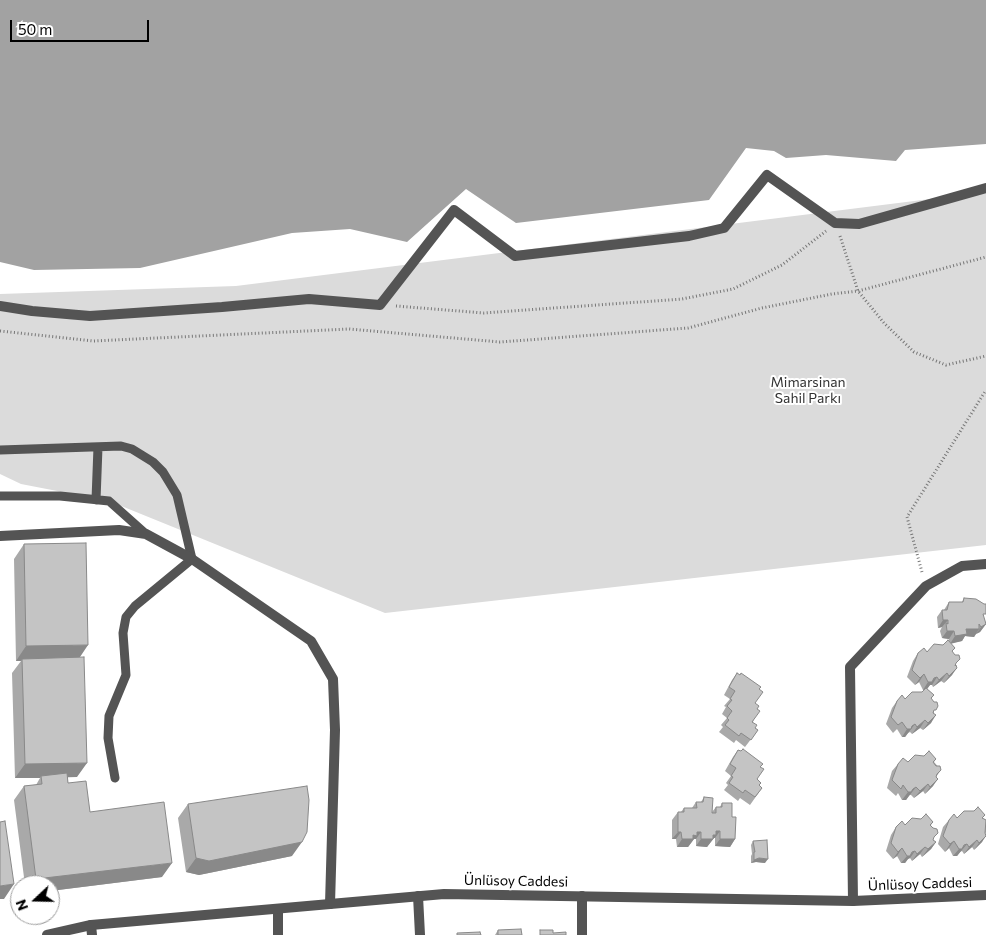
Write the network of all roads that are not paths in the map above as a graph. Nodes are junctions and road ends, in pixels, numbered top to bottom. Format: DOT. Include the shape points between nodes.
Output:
graph roads {
  1 [pos="986,188"];
  2 [pos="0,306"];
  3 [pos="98,447"];
  4 [pos="0,450"];
  5 [pos="0,496"];
  6 [pos="96,500"];
  7 [pos="146,534"];
  8 [pos="0,536"];
  9 [pos="192,559"];
  10 [pos="986,564"];
  11 [pos="115,778"];
  12 [pos="418,896"];
  13 [pos="582,896"];
  14 [pos="986,896"];
  15 [pos="853,901"];
  16 [pos="330,904"];
  17 [pos="278,909"];
  18 [pos="92,930"];
  19 [pos="47,935"];
  20 [pos="278,935"];
  21 [pos="420,935"];
  22 [pos="582,935"];
  1 -- 2 [label="street" via="859,224 836,223 767,175 724,228 689,236 514,256 454,210 380,305 309,299 90,316"];
  3 -- 4 [label="lane"];
  3 -- 6 [label="lane"];
  3 -- 9 [label="lane" via="121,446 132,450 163,472 177,495"];
  5 -- 6 [label="lane"];
  6 -- 7 [label="lane" via="109,502"];
  7 -- 8 [label="street" via="119,530"];
  7 -- 9 [label="street"];
  9 -- 11 [label="lane" via="135,606 123,625 126,675 109,716 108,738"];
  9 -- 16 [label="street" via="311,641 333,679 335,730"];
  10 -- 15 [label="street" via="962,566 926,586 850,667"];
  12 -- 13 [label="street, Ünlüsoy Caddesi"];
  12 -- 16 [label="street, Ünlüsoy Caddesi"];
  12 -- 21 [label="street"];
  13 -- 15 [label="street, Ünlüsoy Caddesi"];
  13 -- 22 [label="street"];
  14 -- 15 [label="street, Ünlüsoy Caddesi"];
  16 -- 17 [label="street, Ünlüsoy Caddesi"];
  17 -- 18 [label="street, Ünlüsoy Caddesi"];
  17 -- 20 [label="street"];
  18 -- 19 [label="street, Ünlüsoy Caddesi"];
}
